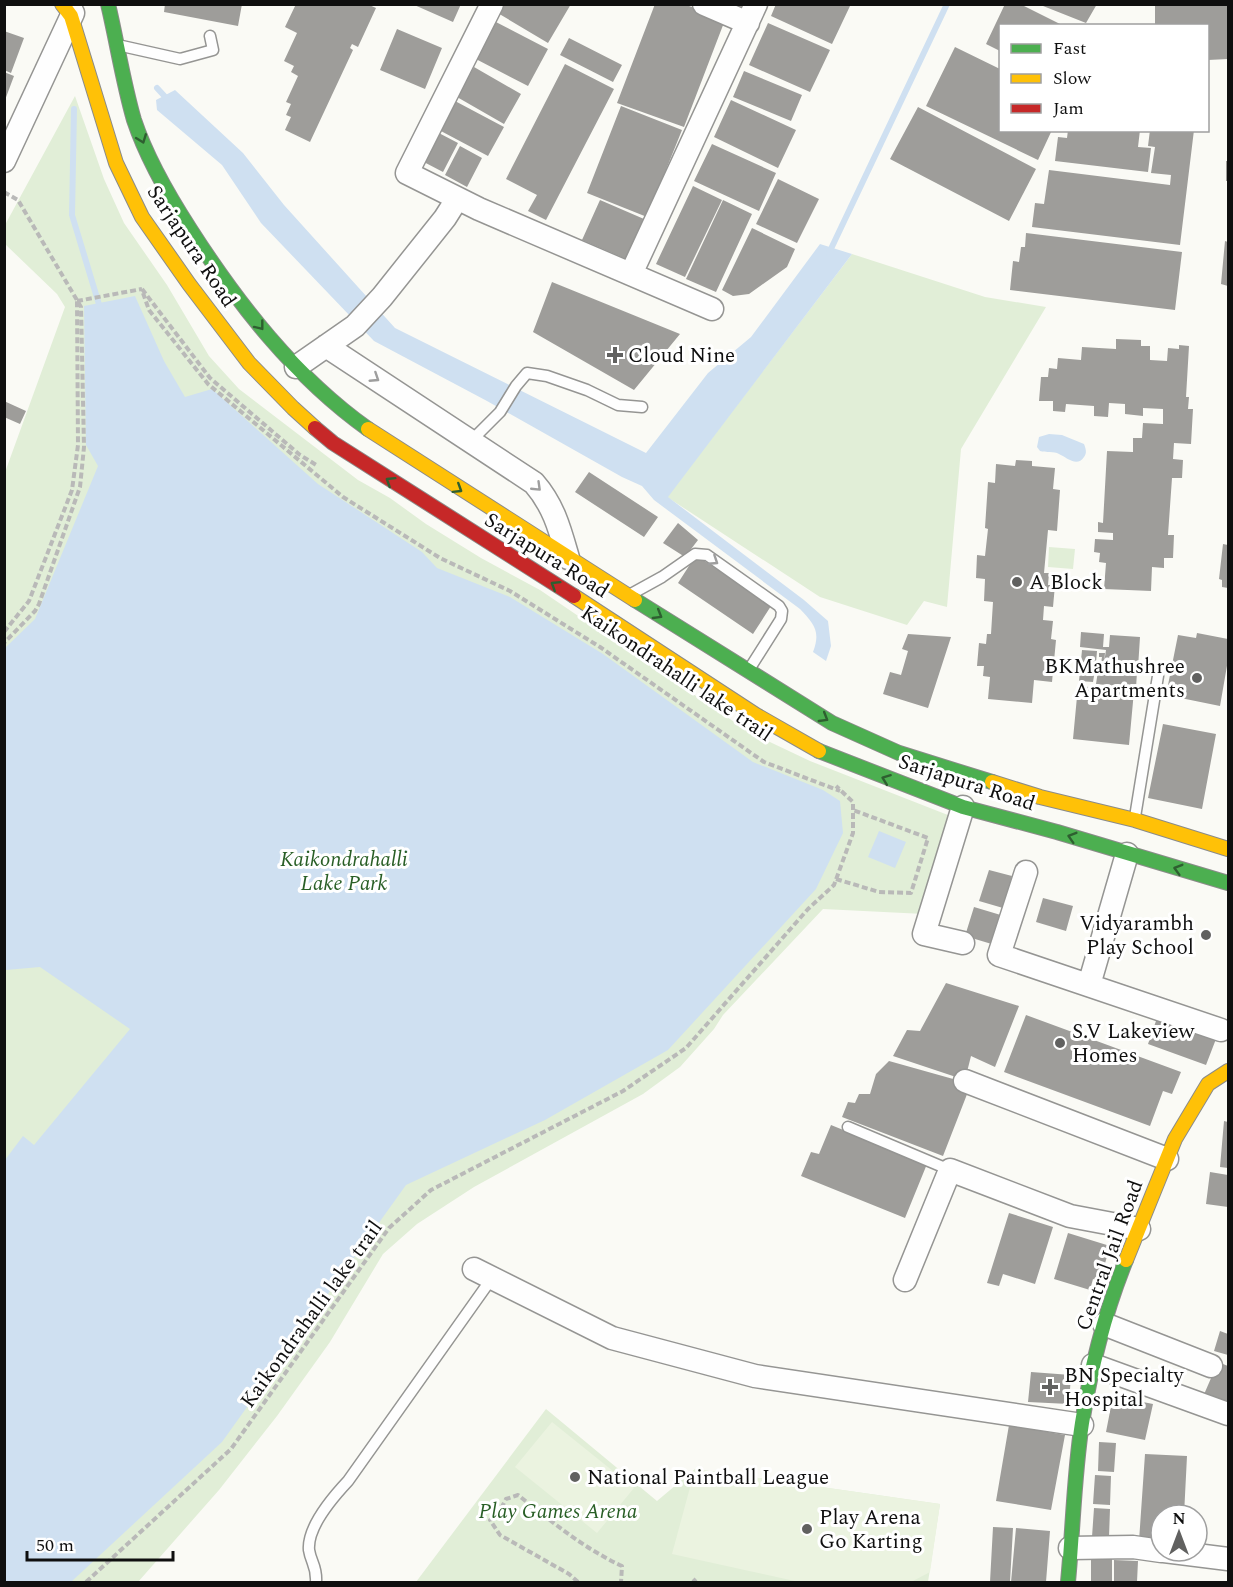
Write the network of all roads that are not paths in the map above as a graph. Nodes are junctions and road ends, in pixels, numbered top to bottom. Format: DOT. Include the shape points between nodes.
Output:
graph roads {
  1 [pos="108,4"];
  2 [pos="492,4"];
  3 [pos="704,4"];
  4 [pos="71,8"];
  5 [pos="752,14"];
  6 [pos="210,36"];
  7 [pos="117,45"];
  8 [pos="4,161"];
  9 [pos="457,199"];
  10 [pos="631,274"];
  11 [pos="712,309"];
  12 [pos="326,346"];
  13 [pos="297,368"];
  14 [pos="642,407"];
  15 [pos="471,441"];
  16 [pos="568,558"];
  17 [pos="628,596"];
  18 [pos="748,671"];
  19 [pos="1158,676"];
  20 [pos="963,807"];
  21 [pos="1135,820"];
  22 [pos="1228,849"];
  23 [pos="1128,854"];
  24 [pos="1026,872"];
  25 [pos="1228,883"];
  26 [pos="963,943"];
  27 [pos="1089,985"];
  28 [pos="1221,1030"];
  29 [pos="1228,1071"];
  30 [pos="965,1081"];
  31 [pos="848,1127"];
  32 [pos="1167,1159"];
  33 [pos="950,1170"];
  34 [pos="1139,1229"];
  35 [pos="483,1274"];
  36 [pos="905,1280"];
  37 [pos="1104,1324"];
  38 [pos="1093,1365"];
  39 [pos="1211,1366"];
  40 [pos="1228,1414"];
  41 [pos="1082,1425"];
  42 [pos="1070,1548"];
  43 [pos="1149,1549"];
  44 [pos="1209,1556"];
  45 [pos="1228,1558"];
  46 [pos="316,1582"];
  47 [pos="1068,1582"];
  1 -- 7 [label="main road, Sarjapura Road"];
  2 -- 9 [label="street" via="407,173"];
  3 -- 5 [label="street"];
  4 -- 8 [label="street"];
  20 -- 4 [label="main road, Sarjapura Road, one-way" via="817,750 756,715 374,471 333,443 293,408 249,363 142,217 116,163"];
  5 -- 10 [label="street"];
  6 -- 7 [label="lane" via="213,50 180,59"];
  7 -- 13 [label="main road, Sarjapura Road, one-way" via="134,119 174,204 215,268"];
  9 -- 10 [label="street"];
  9 -- 12 [label="street" via="382,297 355,326"];
  10 -- 11 [label="street"];
  12 -- 13 [label="street"];
  12 -- 15 [label="street, one-way"];
  13 -- 16 [label="main road, Sarjapura Road, one-way" via="343,410 384,440"];
  14 -- 15 [label="lane" via="618,405 587,390 527,373 500,412"];
  15 -- 16 [label="street, one-way" via="534,483 546,497"];
  16 -- 17 [label="main road, Sarjapura Road"];
  17 -- 18 [label="main road, Sarjapura Road, one-way"];
  17 -- 18 [label="lane, one-way" via="695,554 707,555 782,611 781,619"];
  18 -- 21 [label="main road, Sarjapura Road, one-way" via="832,723 899,753 1040,797"];
  19 -- 21 [label="lane"];
  23 -- 20 [label="main road, Sarjapura Road, one-way"];
  20 -- 26 [label="street" via="924,934"];
  21 -- 22 [label="main road, Sarjapura Road"];
  25 -- 23 [label="main road, Sarjapura Road, one-way"];
  23 -- 27 [label="street"];
  24 -- 27 [label="street" via="999,955"];
  27 -- 28 [label="street"];
  29 -- 32 [label="main road, Central Jail Road" via="1208,1084"];
  30 -- 32 [label="street"];
  31 -- 33 [label="lane"];
  32 -- 34 [label="main road, Central Jail Road"];
  33 -- 34 [label="street" via="1070,1216"];
  33 -- 36 [label="street"];
  34 -- 37 [label="main road, Central Jail Road"];
  35 -- 41 [label="street" via="612,1338 755,1376"];
  35 -- 46 [label="lane" via="315,1526 309,1550 317,1570"];
  37 -- 38 [label="main road, Central Jail Road"];
  37 -- 39 [label="street"];
  38 -- 40 [label="street"];
  38 -- 41 [label="main road, Central Jail Road"];
  41 -- 42 [label="main road, Central Jail Road"];
  42 -- 43 [label="street"];
  42 -- 47 [label="main road, Central Jail Road"];
  44 -- 45 [label="street"];
}
